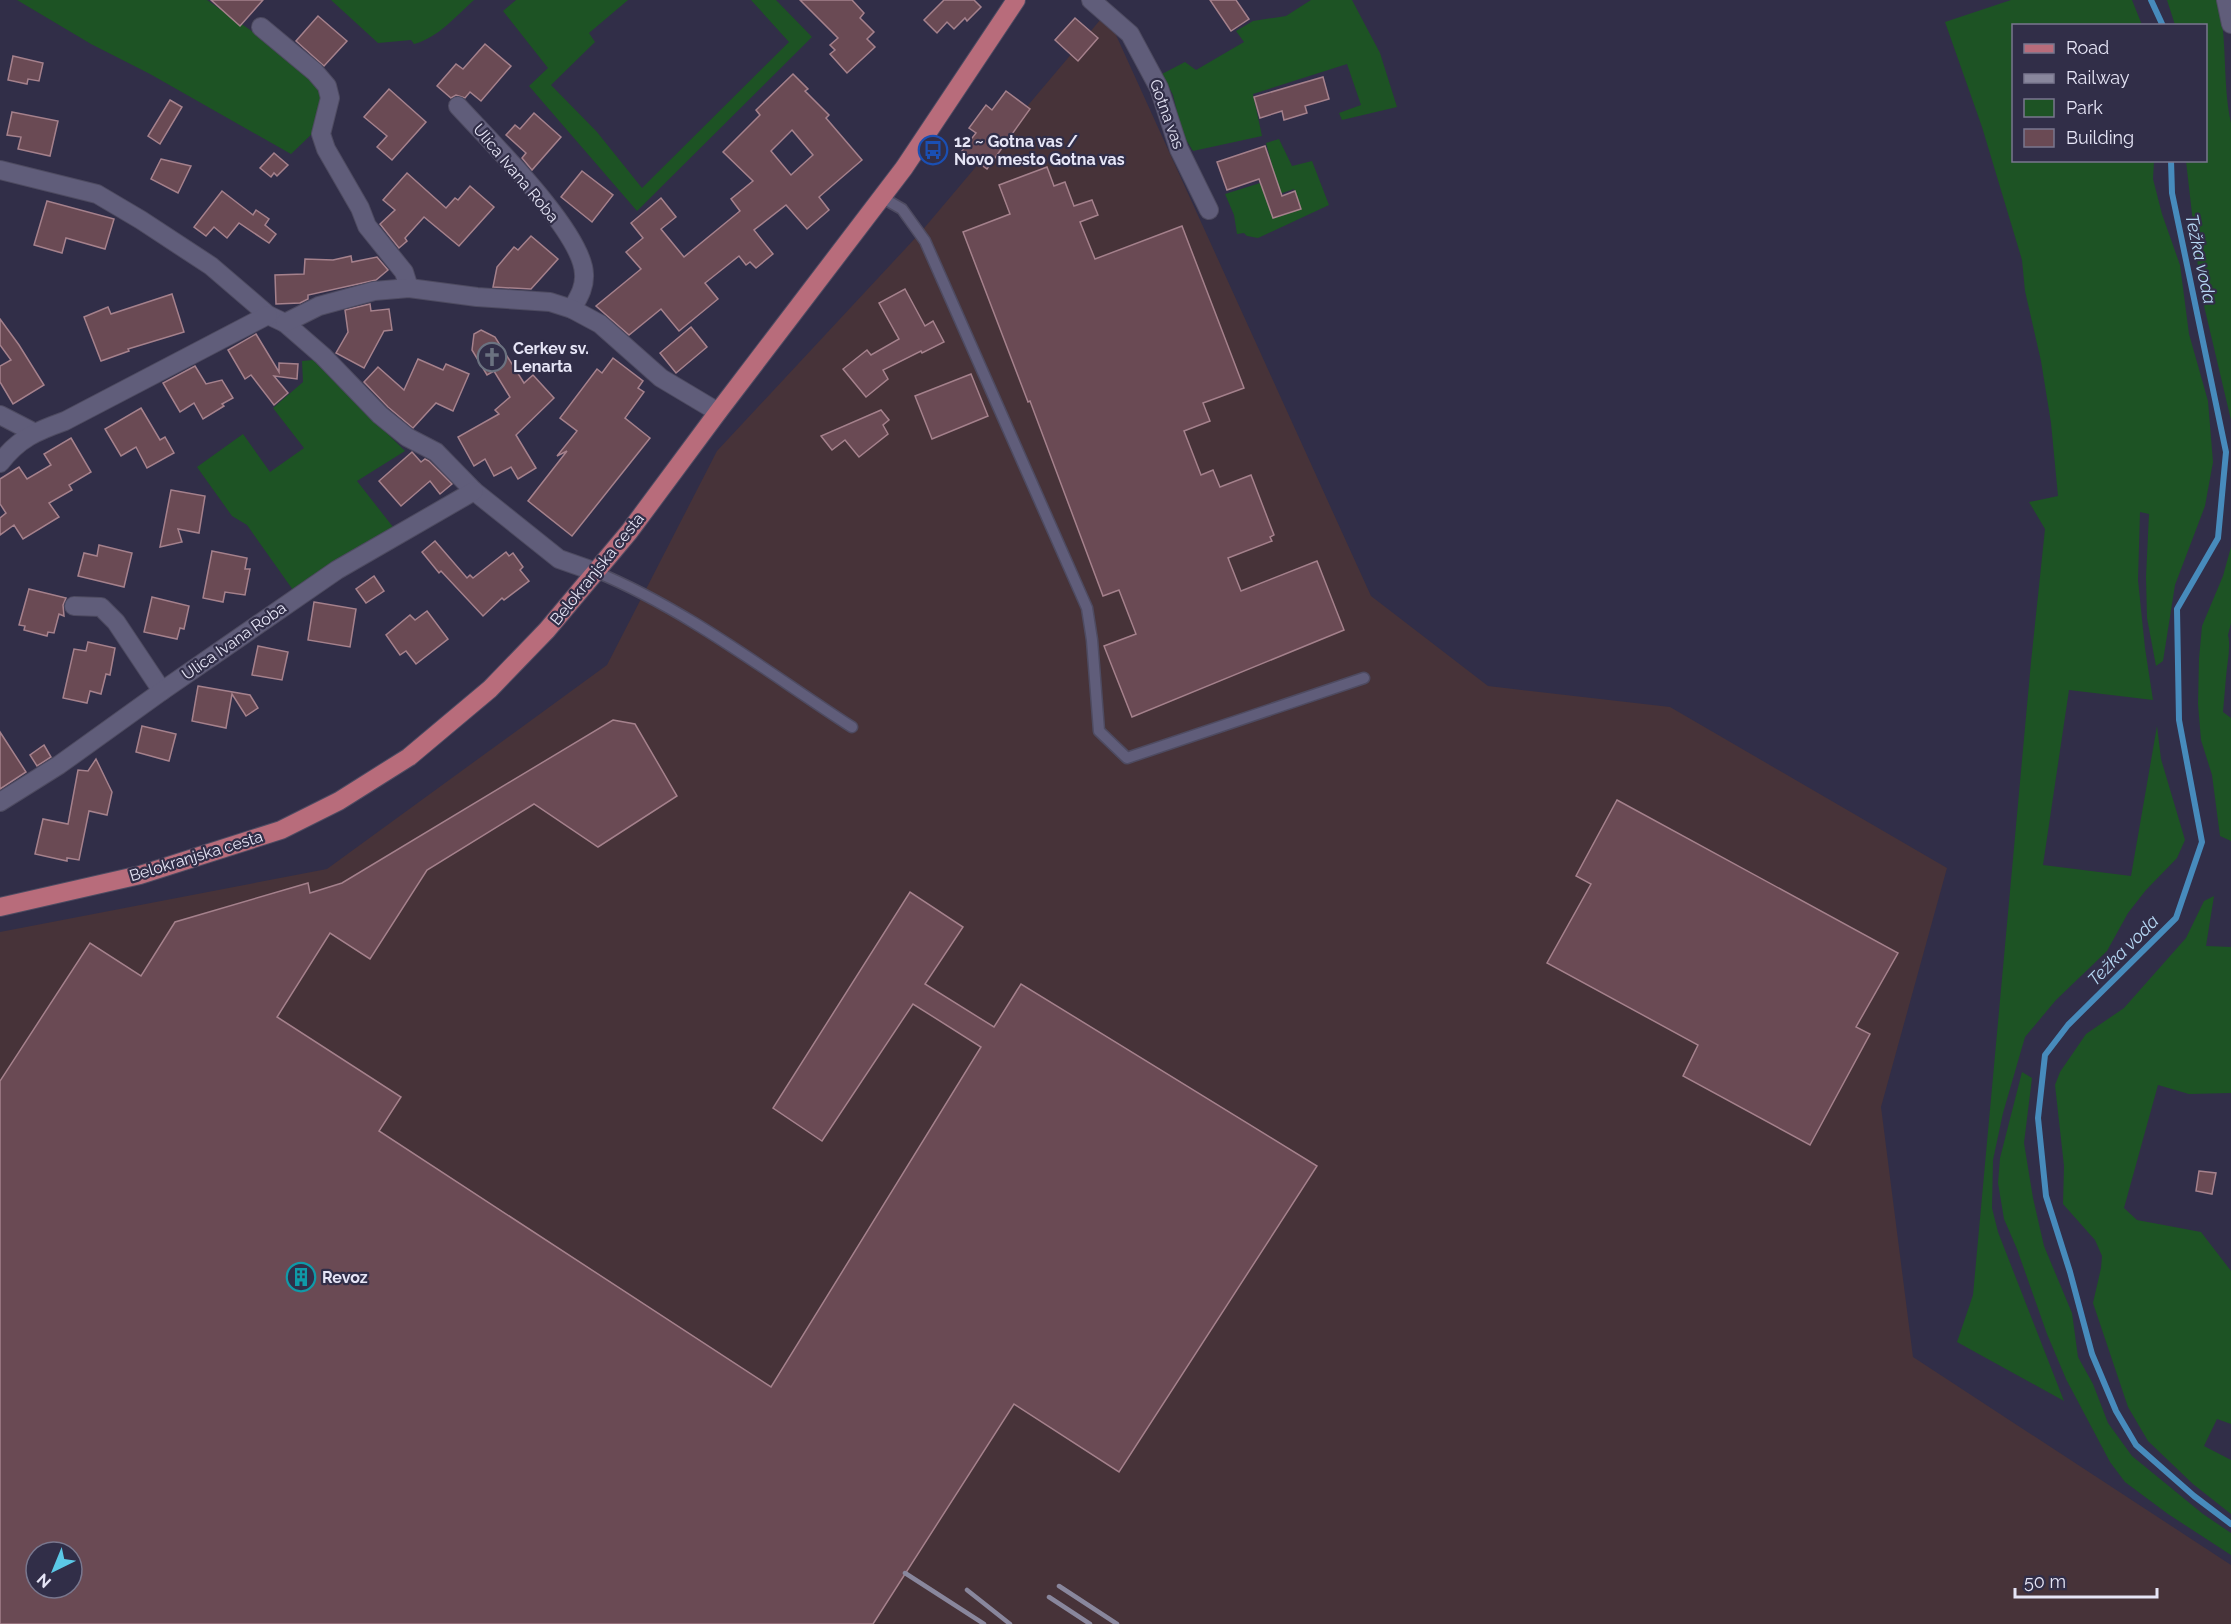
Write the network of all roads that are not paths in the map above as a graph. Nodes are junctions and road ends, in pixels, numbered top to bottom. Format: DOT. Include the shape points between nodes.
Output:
graph roads {
  1 [pos="1016,0"];
  2 [pos="1091,0"];
  3 [pos="2226,0"];
  4 [pos="2231,24"];
  5 [pos="261,27"];
  6 [pos="458,106"];
  7 [pos="0,170"];
  8 [pos="881,197"];
  9 [pos="1209,210"];
  10 [pos="409,288"];
  11 [pos="572,309"];
  12 [pos="268,315"];
  13 [pos="285,323"];
  14 [pos="718,412"];
  15 [pos="0,415"];
  16 [pos="33,432"];
  17 [pos="0,463"];
  18 [pos="474,491"];
  19 [pos="596,572"];
  20 [pos="74,606"];
  21 [pos="1364,678"];
  22 [pos="162,691"];
  23 [pos="852,727"];
  24 [pos="0,802"];
  25 [pos="0,907"];
  1 -- 8 [label="main road, Belokranjska cesta"];
  2 -- 9 [label="street, Gotna vas" via="1131,34 1159,88 1179,149"];
  3 -- 4 [label="street"];
  5 -- 10 [label="street" via="327,86 330,99 321,134 326,149 367,226 404,272"];
  6 -- 11 [label="street, Ulica Ivana Roba" via="533,188 579,251 584,274 582,292"];
  7 -- 12 [label="street" via="97,194 211,266"];
  8 -- 14 [label="main road, Belokranjska cesta"];
  8 -- 21 [label="lane" via="902,209 925,241 1087,608 1099,731 1127,758"];
  10 -- 11 [label="street" via="550,302"];
  10 -- 13 [label="street" via="374,291 319,306"];
  11 -- 14 [label="street" via="600,324 661,378"];
  12 -- 13 [label="street"];
  12 -- 16 [label="street" via="65,421"];
  13 -- 18 [label="street" via="380,415 407,437 436,452"];
  14 -- 19 [label="main road, Belokranjska cesta"];
  15 -- 16 [label="street"];
  16 -- 17 [label="street"];
  18 -- 19 [label="street" via="559,559"];
  18 -- 22 [label="street, Ulica Ivana Roba" via="337,570"];
  19 -- 23 [label="lane" via="634,588 686,619"];
  19 -- 25 [label="main road, Belokranjska cesta" via="490,689 409,757 339,801 281,830 140,875"];
  20 -- 22 [label="street" via="101,607 116,622"];
  22 -- 24 [label="street, Ulica Ivana Roba"];
}
